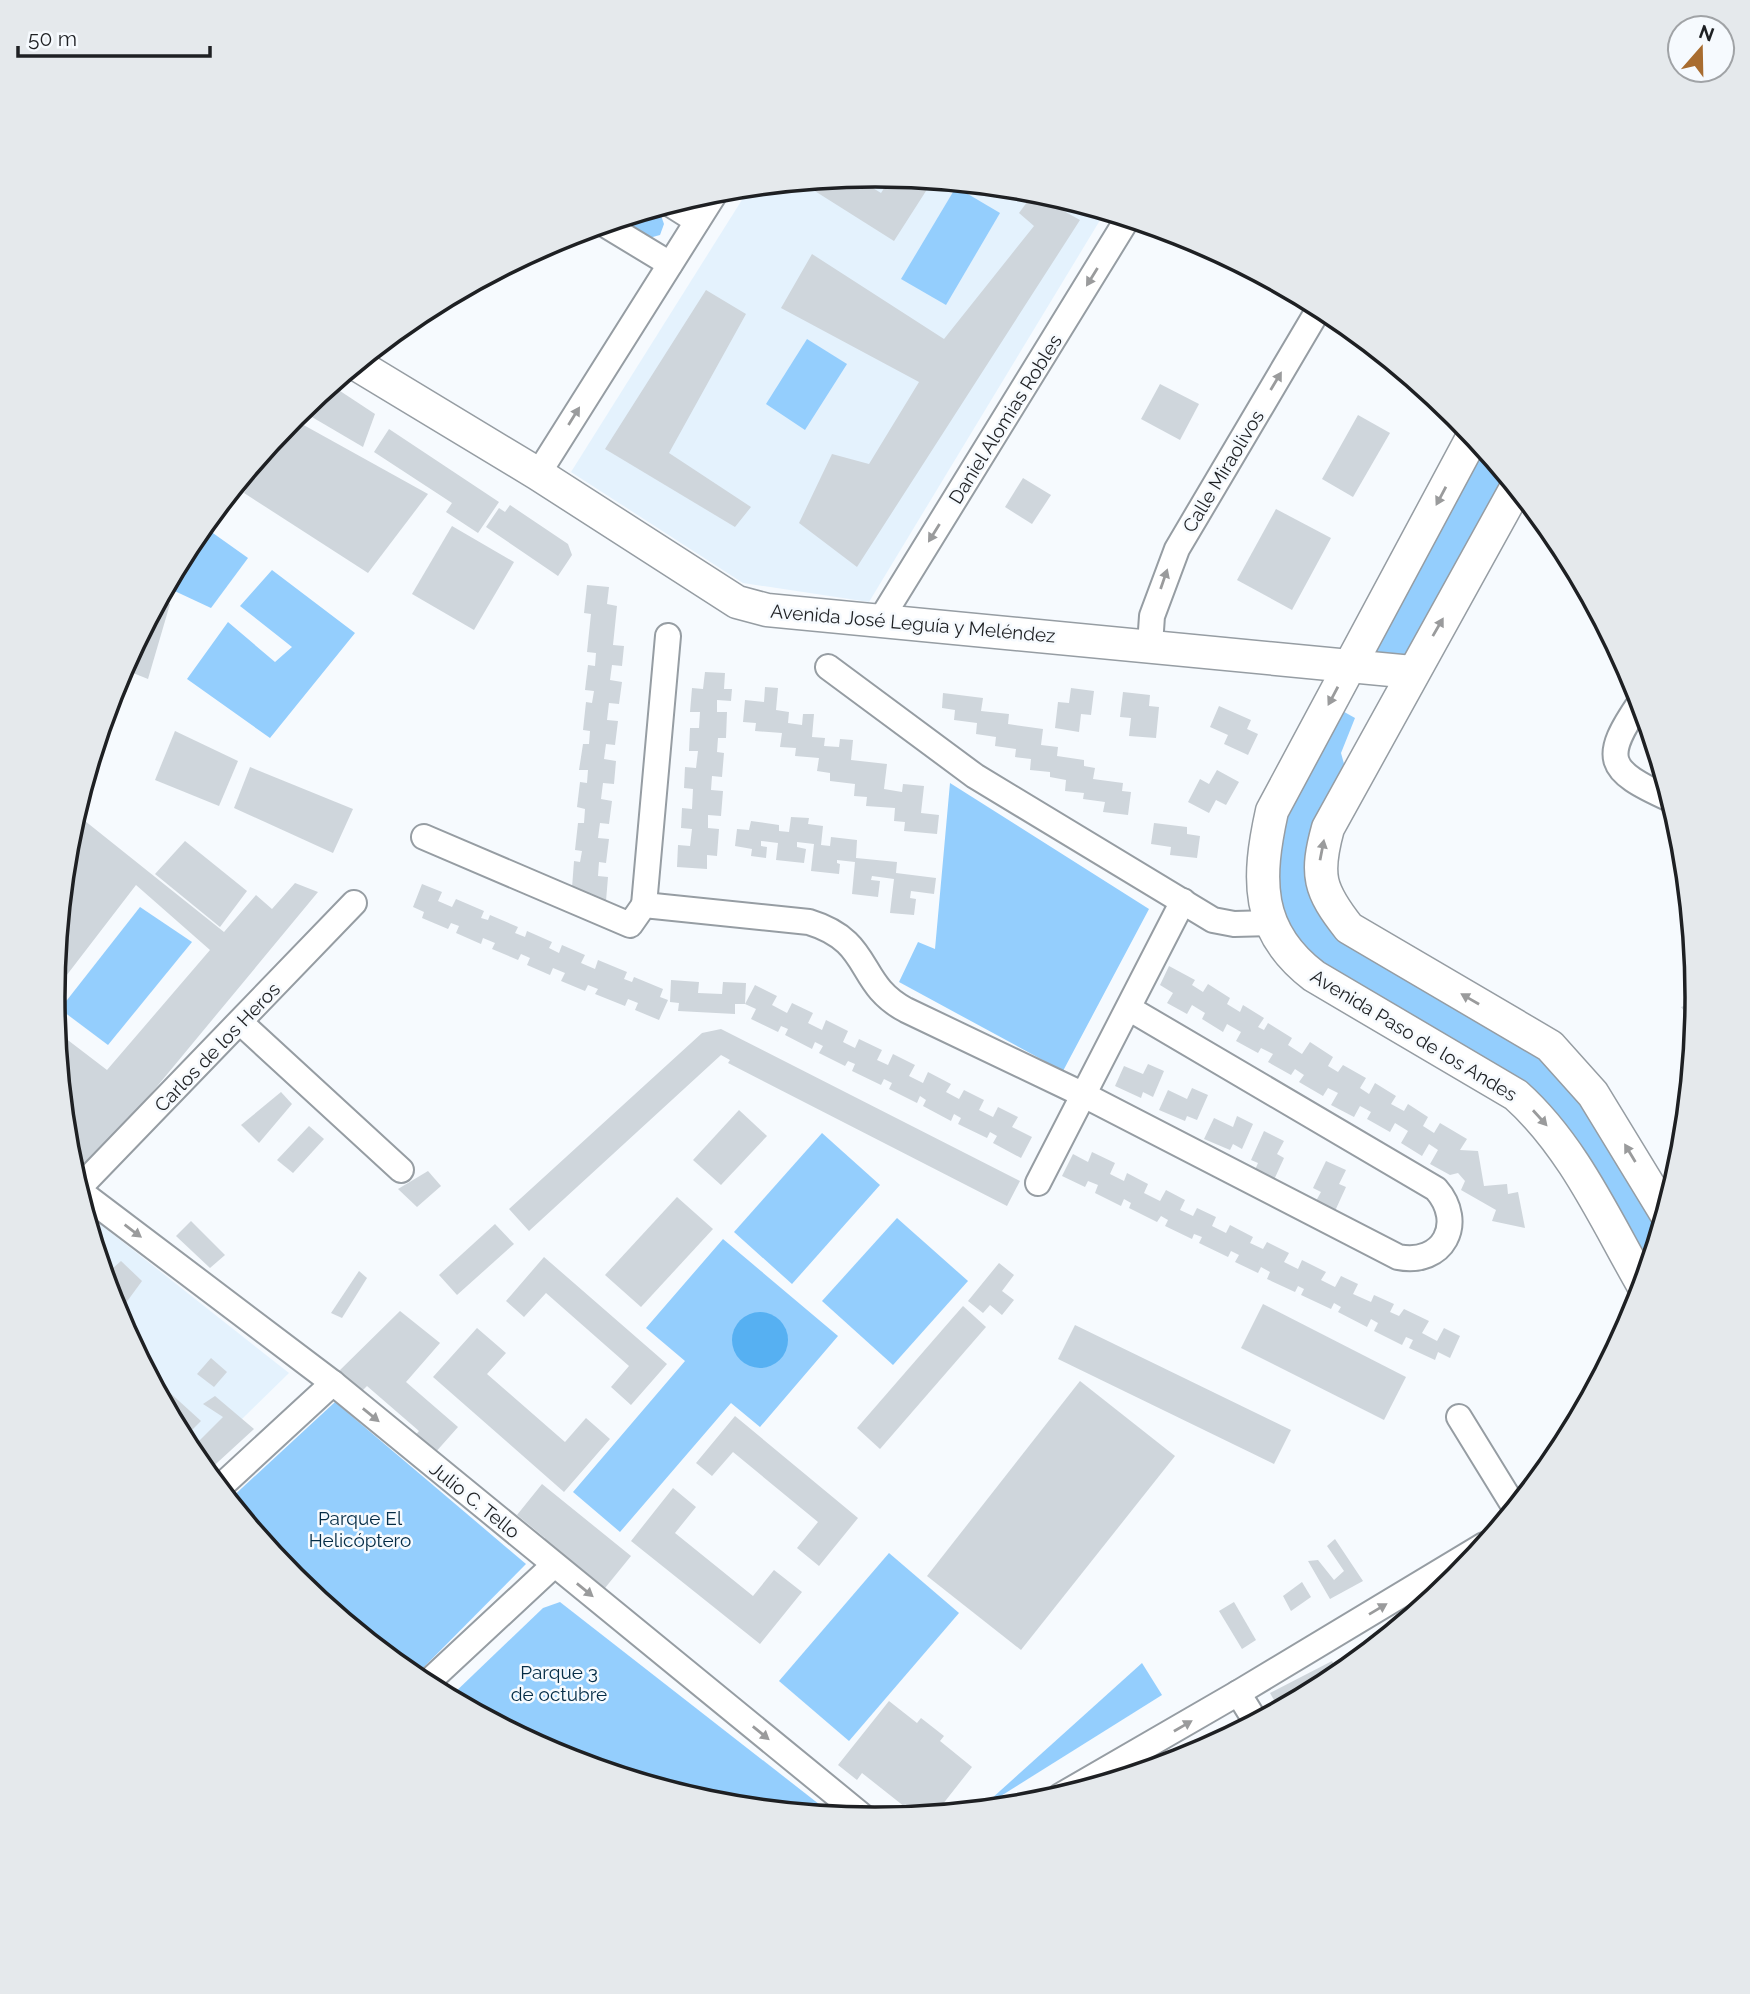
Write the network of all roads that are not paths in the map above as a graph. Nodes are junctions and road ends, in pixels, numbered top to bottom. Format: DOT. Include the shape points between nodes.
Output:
graph roads {
  1 [pos="707,204"];
  2 [pos="680,210"];
  3 [pos="697,221"];
  4 [pos="1123,226"];
  5 [pos="614,230"];
  6 [pos="670,264"];
  7 [pos="1314,316"];
  8 [pos="364,369"];
  9 [pos="1468,446"];
  10 [pos="538,474"];
  11 [pos="1511,496"];
  12 [pos="881,619"];
  13 [pos="668,636"];
  14 [pos="1150,645"];
  15 [pos="1350,664"];
  16 [pos="828,667"];
  17 [pos="1412,672"];
  18 [pos="1633,712"];
  19 [pos="1660,794"];
  20 [pos="424,837"];
  21 [pos="1183,901"];
  22 [pos="354,903"];
  23 [pos="644,905"];
  24 [pos="1272,923"];
  25 [pos="1130,1009"];
  26 [pos="241,1023"];
  27 [pos="1084,1095"];
  28 [pos="401,1170"];
  29 [pos="86,1181"];
  30 [pos="1038,1183"];
  31 [pos="90,1198"];
  32 [pos="1659,1202"];
  33 [pos="1636,1273"];
  34 [pos="333,1383"];
  35 [pos="1459,1417"];
  36 [pos="226,1482"];
  37 [pos="1510,1500"];
  38 [pos="1455,1562"];
  39 [pos="554,1565"];
  40 [pos="434,1677"];
  41 [pos="1238,1693"];
  42 [pos="1252,1714"];
  43 [pos="1091,1778"];
  44 [pos="851,1807"];
  1 -- 3 [label="street"];
  2 -- 3 [label="street"];
  3 -- 6 [label="street"];
  4 -- 12 [label="street, Daniel Alomias Robles, one-way"];
  5 -- 6 [label="street"];
  10 -- 6 [label="street, one-way"];
  14 -- 7 [label="street, Calle Miraolivos, one-way" via="1152,616 1177,549"];
  8 -- 10 [label="street, Avenida José Leguía y Meléndez"];
  9 -- 15 [label="street, Avenida Paso de los Andes, one-way"];
  10 -- 12 [label="street, Avenida José Leguía y Meléndez" via="737,601 767,610"];
  17 -- 11 [label="street, one-way"];
  12 -- 14 [label="street, Avenida José Leguía y Meléndez"];
  13 -- 23 [label="street"];
  14 -- 15 [label="street, Avenida José Leguía y Meléndez"];
  15 -- 17 [label="street, Avenida José Leguía y Meléndez"];
  15 -- 24 [label="street, Avenida Paso de los Andes, one-way" via="1272,811 1263,874"];
  16 -- 21 [label="street" via="975,776"];
  32 -- 17 [label="street, one-way" via="1593,1094 1550,1046 1349,928 1325,893 1320,882 1320,855 1328,828"];
  18 -- 19 [label="street" via="1617,735 1615,757 1623,772"];
  20 -- 23 [label="street" via="630,925"];
  21 -- 24 [label="street" via="1213,920"];
  21 -- 25 [label="street"];
  22 -- 26 [label="street, Carlos de los Heros"];
  23 -- 27 [label="street" via="825,927 853,946 874,984 893,1003"];
  24 -- 33 [label="street, Avenida Paso de los Andes, one-way" via="1290,958 1314,976 1516,1096 1538,1115 1563,1146"];
  25 -- 27 [label="street"];
  25 -- 27 [label="street" via="1436,1189 1451,1219 1444,1241 1419,1259 1398,1257"];
  26 -- 28 [label="street"];
  26 -- 29 [label="street, Carlos de los Heros"];
  27 -- 30 [label="street"];
  31 -- 34 [label="street, Julio C. Tello, one-way"];
  34 -- 36 [label="street"];
  34 -- 39 [label="street, Julio C. Tello, one-way"];
  35 -- 37 [label="street"];
  41 -- 38 [label="street, one-way"];
  39 -- 40 [label="street"];
  39 -- 44 [label="street, Julio C. Tello, one-way"];
  41 -- 42 [label="street"];
  43 -- 41 [label="street, one-way"];
}
